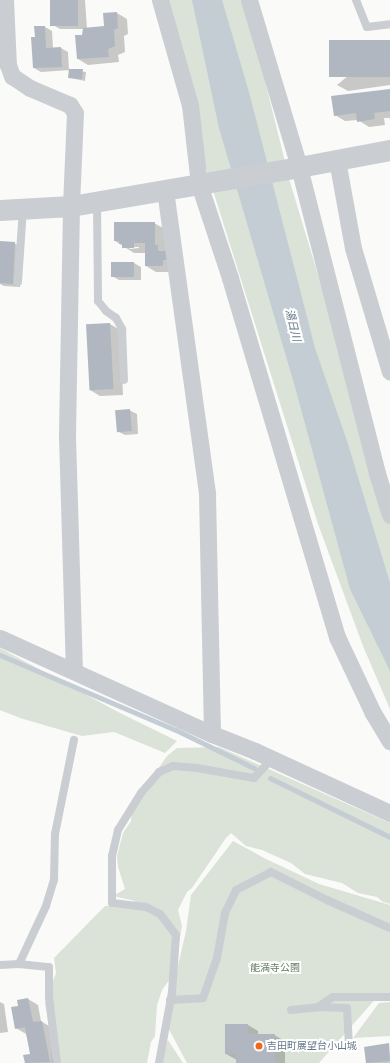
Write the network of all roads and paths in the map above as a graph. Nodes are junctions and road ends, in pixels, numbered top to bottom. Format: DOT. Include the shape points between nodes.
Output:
graph roads {
  1 [pos="5,0"];
  2 [pos="160,0"];
  3 [pos="249,0"];
  4 [pos="356,0"];
  5 [pos="390,24"];
  6 [pos="390,150"];
  7 [pos="338,160"];
  8 [pos="299,167"];
  9 [pos="206,183"];
  10 [pos="165,190"];
  11 [pos="97,201"];
  12 [pos="71,206"];
  13 [pos="23,209"];
  14 [pos="0,210"];
  15 [pos="18,282"];
  16 [pos="390,372"];
  17 [pos="124,380"];
  18 [pos="390,515"];
  19 [pos="0,638"];
  20 [pos="74,671"];
  21 [pos="212,734"];
  22 [pos="74,740"];
  23 [pos="390,741"];
  24 [pos="272,759"];
  25 [pos="390,813"];
  26 [pos="390,928"];
  27 [pos="19,964"];
  28 [pos="0,965"];
  29 [pos="390,997"];
  30 [pos="170,1000"];
  31 [pos="318,1007"];
  32 [pos="291,1010"];
  33 [pos="349,1046"];
  34 [pos="57,1063"];
  35 [pos="159,1063"];
  1 -- 12 [label="street" via="8,66 12,76 30,88 70,105 75,113"];
  2 -- 9 [label="street" via="190,105"];
  3 -- 8 [label="street"];
  4 -- 5 [label="lane" via="367,27"];
  6 -- 7 [label="street"];
  7 -- 8 [label="street"];
  7 -- 16 [label="street" via="353,248"];
  8 -- 9 [label="street"];
  8 -- 18 [label="street"];
  9 -- 10 [label="street"];
  9 -- 23 [label="street" via="230,278 337,637 373,713"];
  10 -- 11 [label="street"];
  10 -- 21 [label="street" via="207,494"];
  11 -- 12 [label="street"];
  11 -- 17 [label="lane" via="98,301 116,318 122,329"];
  12 -- 13 [label="street"];
  12 -- 20 [label="street" via="67,436"];
  13 -- 14 [label="street"];
  13 -- 15 [label="lane"];
  19 -- 20 [label="street"];
  20 -- 21 [label="street"];
  21 -- 24 [label="street"];
  22 -- 27 [label="lane" via="55,834 54,880 46,906"];
  24 -- 25 [label="street"];
  24 -- 30 [label="lane" via="254,778 173,766 159,772 141,793 118,830 112,856 112,903 146,907 160,914 176,935"];
  26 -- 30 [label="lane" via="271,872 236,890 225,913 217,958 203,998"];
  27 -- 28 [label="lane"];
  27 -- 34 [label="lane" via="49,967 49,997"];
  29 -- 31 [label="lane" via="333,997"];
  30 -- 35 [label="lane"];
  31 -- 32 [label="lane"];
  31 -- 33 [label="lane" via="347,1008"];
}
